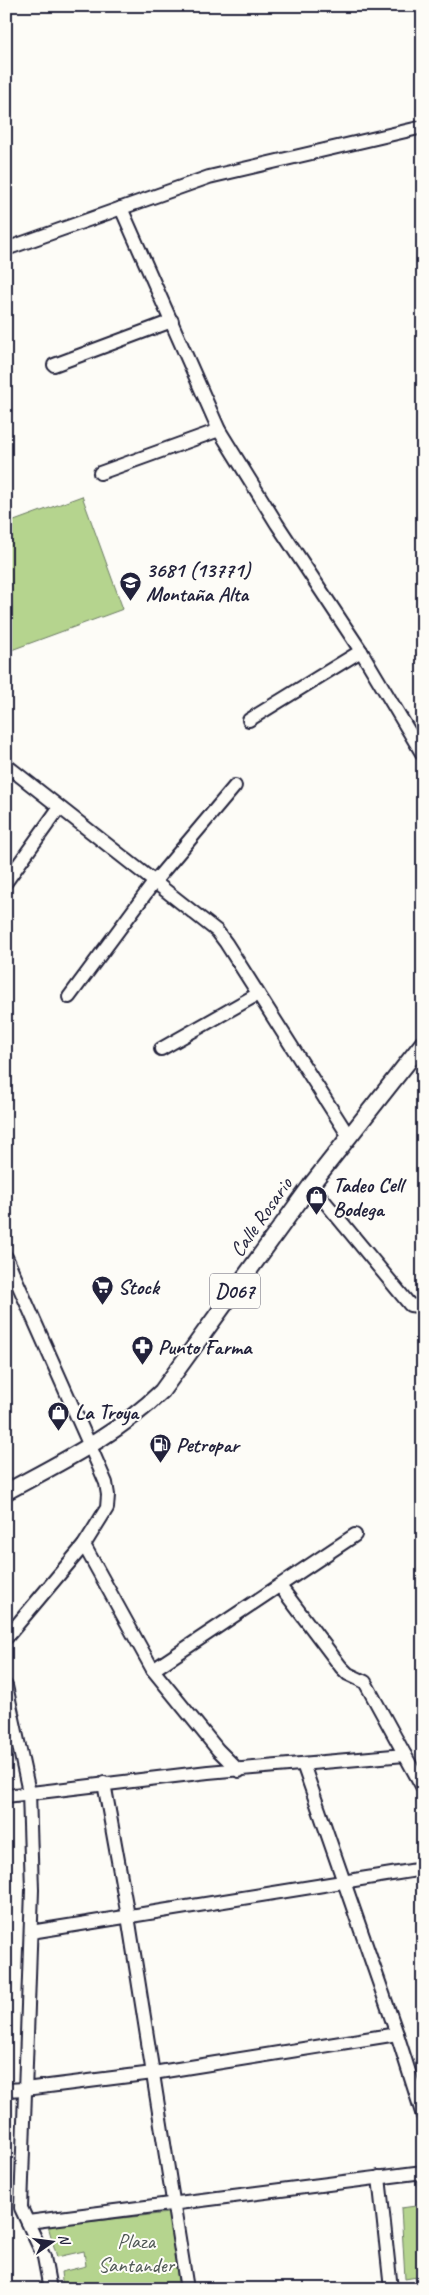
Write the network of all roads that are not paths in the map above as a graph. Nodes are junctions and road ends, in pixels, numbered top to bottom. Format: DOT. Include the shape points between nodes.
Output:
graph roads {
  1 [pos="423,127"];
  2 [pos="120,208"];
  3 [pos="6,249"];
  4 [pos="172,321"];
  5 [pos="54,365"];
  6 [pos="219,430"];
  7 [pos="100,473"];
  8 [pos="361,651"];
  9 [pos="250,720"];
  10 [pos="423,755"];
  11 [pos="6,765"];
  12 [pos="235,786"];
  13 [pos="59,808"];
  14 [pos="155,881"];
  15 [pos="6,882"];
  16 [pos="258,994"];
  17 [pos="69,997"];
  18 [pos="423,1043"];
  19 [pos="161,1049"];
  20 [pos="348,1135"];
  21 [pos="311,1185"];
  22 [pos="6,1257"];
  23 [pos="423,1303"];
  24 [pos="90,1446"];
  25 [pos="6,1492"];
  26 [pos="355,1535"];
  27 [pos="84,1545"];
  28 [pos="280,1586"];
  29 [pos="6,1638"];
  30 [pos="154,1670"];
  31 [pos="6,1686"];
  32 [pos="218,1750"];
  33 [pos="405,1755"];
  34 [pos="303,1764"];
  35 [pos="212,1771"];
  36 [pos="238,1771"];
  37 [pos="104,1783"];
  38 [pos="423,1788"];
  39 [pos="29,1792"];
  40 [pos="6,1796"];
  41 [pos="423,1868"];
  42 [pos="344,1882"];
  43 [pos="128,1916"];
  44 [pos="31,1932"];
  45 [pos="397,2034"];
  46 [pos="153,2073"];
  47 [pos="25,2089"];
  48 [pos="6,2090"];
  49 [pos="423,2116"];
  50 [pos="423,2172"];
  51 [pos="379,2177"];
  52 [pos="174,2202"];
  53 [pos="28,2222"];
  54 [pos="50,2289"];
  55 [pos="187,2289"];
  56 [pos="391,2289"];
  1 -- 2 [label="street" via="209,177"];
  2 -- 3 [label="street"];
  2 -- 4 [label="street"];
  4 -- 5 [label="street"];
  4 -- 6 [label="street"];
  6 -- 7 [label="street"];
  6 -- 8 [label="street"];
  8 -- 9 [label="street"];
  8 -- 10 [label="street"];
  11 -- 13 [label="street"];
  12 -- 14 [label="street"];
  13 -- 14 [label="street"];
  13 -- 15 [label="street"];
  14 -- 16 [label="street" via="217,931"];
  14 -- 17 [label="street"];
  16 -- 19 [label="street"];
  16 -- 20 [label="street"];
  18 -- 20 [label="main road, Calle Rosario / D067"];
  20 -- 21 [label="main road, Calle Rosario / D067"];
  21 -- 23 [label="street" via="410,1305"];
  21 -- 24 [label="main road, Calle Rosario / D067" via="172,1379 151,1403"];
  22 -- 24 [label="street"];
  24 -- 25 [label="main road, Calle Rosario / D067"];
  24 -- 27 [label="street" via="108,1495 107,1508"];
  26 -- 28 [label="street"];
  27 -- 29 [label="street"];
  27 -- 30 [label="street"];
  28 -- 30 [label="street"];
  28 -- 33 [label="street" via="341,1667 365,1682"];
  30 -- 32 [label="street"];
  31 -- 39 [label="street"];
  32 -- 35 [label="street" via="221,1759"];
  32 -- 36 [label="street"];
  33 -- 34 [label="street"];
  33 -- 38 [label="street"];
  34 -- 36 [label="street"];
  34 -- 42 [label="street"];
  35 -- 36 [label="street"];
  35 -- 37 [label="street"];
  37 -- 39 [label="street"];
  37 -- 43 [label="street"];
  39 -- 40 [label="street"];
  39 -- 44 [label="street"];
  41 -- 42 [label="street"];
  42 -- 43 [label="street"];
  42 -- 45 [label="street"];
  43 -- 44 [label="street"];
  43 -- 46 [label="street"];
  44 -- 47 [label="street"];
  45 -- 46 [label="street"];
  45 -- 49 [label="street"];
  46 -- 47 [label="street"];
  46 -- 52 [label="street"];
  47 -- 48 [label="street"];
  47 -- 53 [label="street" via="21,2208"];
  50 -- 51 [label="street"];
  51 -- 52 [label="street"];
  51 -- 56 [label="street"];
  52 -- 53 [label="street"];
  52 -- 55 [label="street"];
  53 -- 54 [label="street" via="44,2257"];
}
